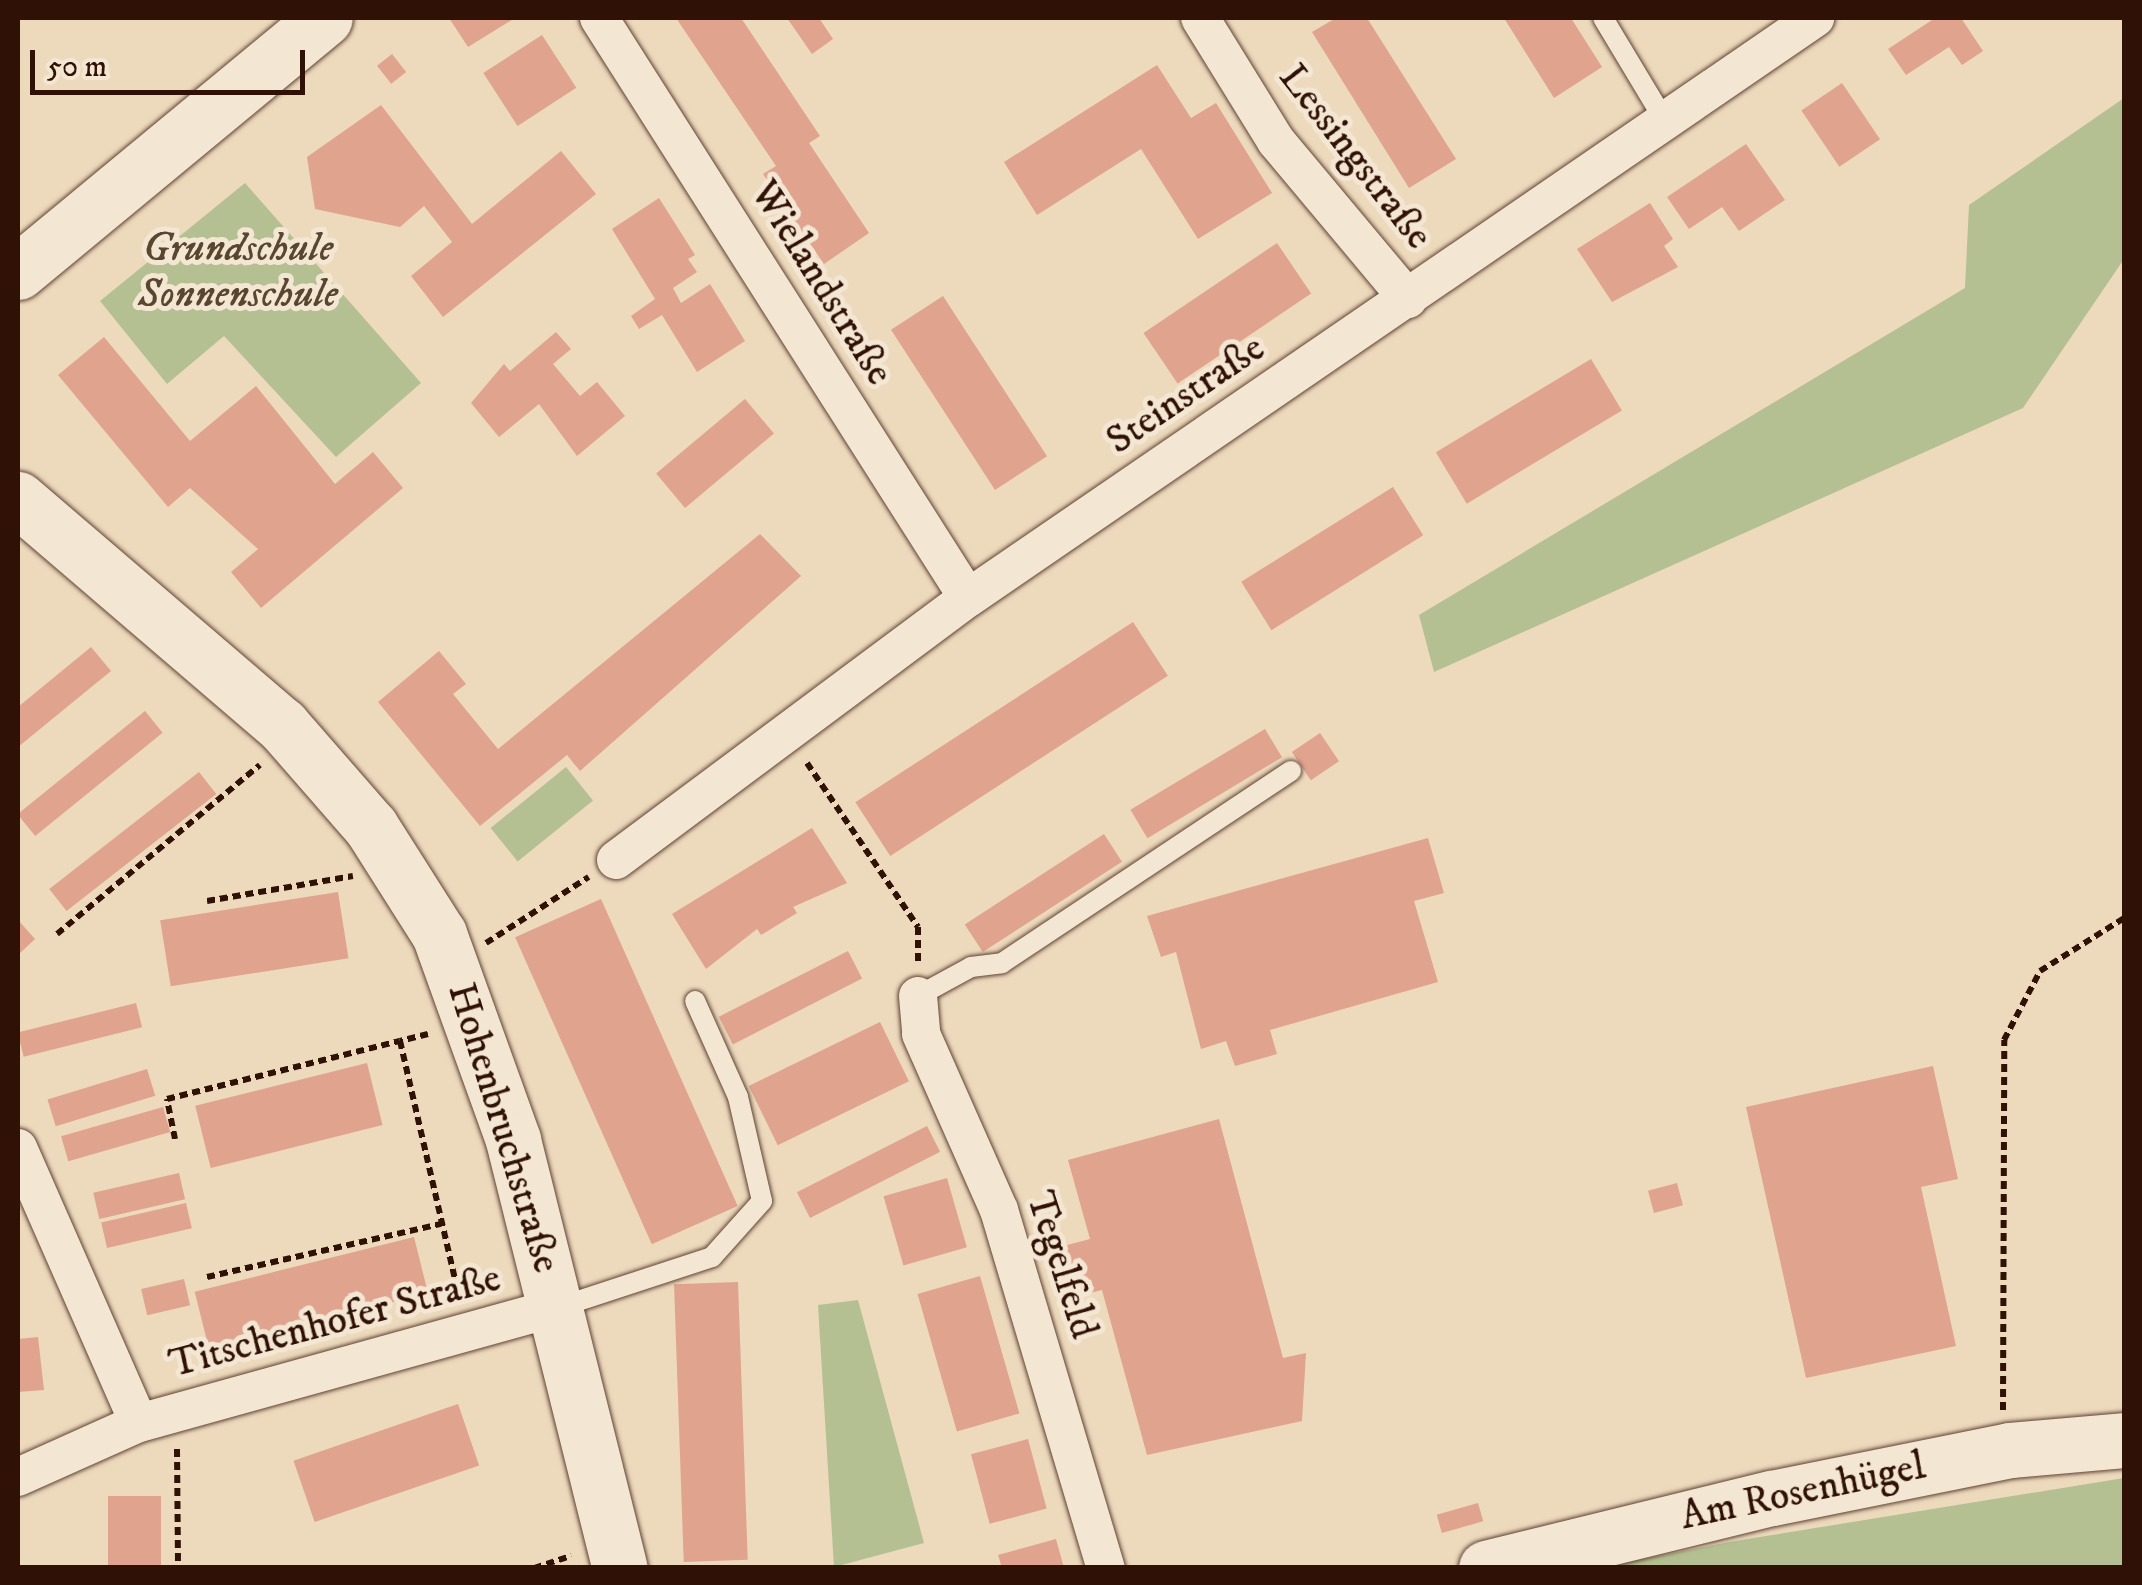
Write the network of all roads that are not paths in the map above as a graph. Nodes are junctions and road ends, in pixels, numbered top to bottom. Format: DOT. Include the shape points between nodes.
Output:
graph roads {
  1 [pos="325,18"];
  2 [pos="599,18"];
  3 [pos="1200,18"];
  4 [pos="1603,18"];
  5 [pos="1802,21"];
  6 [pos="1665,121"];
  7 [pos="18,272"];
  8 [pos="1408,299"];
  9 [pos="18,499"];
  10 [pos="968,598"];
  11 [pos="1291,771"];
  12 [pos="616,860"];
  13 [pos="918,996"];
  14 [pos="694,1001"];
  15 [pos="18,1148"];
  16 [pos="556,1308"];
  17 [pos="139,1423"];
  18 [pos="2124,1440"];
  19 [pos="18,1477"];
  20 [pos="620,1568"];
  21 [pos="1106,1568"];
  22 [pos="1486,1568"];
  1 -- 7 [label="street"];
  2 -- 10 [label="street, Wielandstraße"];
  3 -- 8 [label="street, Lessingstraße" via="1276,141"];
  4 -- 6 [label="lane"];
  5 -- 6 [label="street, Steinstraße"];
  6 -- 8 [label="street, Steinstraße"];
  8 -- 10 [label="street, Steinstraße"];
  9 -- 16 [label="street, Hohenbruchstraße" via="282,725 398,868 454,963"];
  10 -- 12 [label="street, Steinstraße"];
  11 -- 13 [label="lane" via="1002,962 971,967"];
  13 -- 21 [label="street, Tegelfeld" via="921,1034 999,1210"];
  14 -- 16 [label="lane" via="738,1098 762,1202 712,1257"];
  15 -- 17 [label="street, Titschenhofer Straße"];
  16 -- 17 [label="street, Titschenhofer Straße"];
  16 -- 20 [label="street, Hohenbruchstraße"];
  17 -- 19 [label="street, Titschenhofer Straße"];
  18 -- 22 [label="street, Am Rosenhügel" via="2010,1450 1681,1517"];
}
